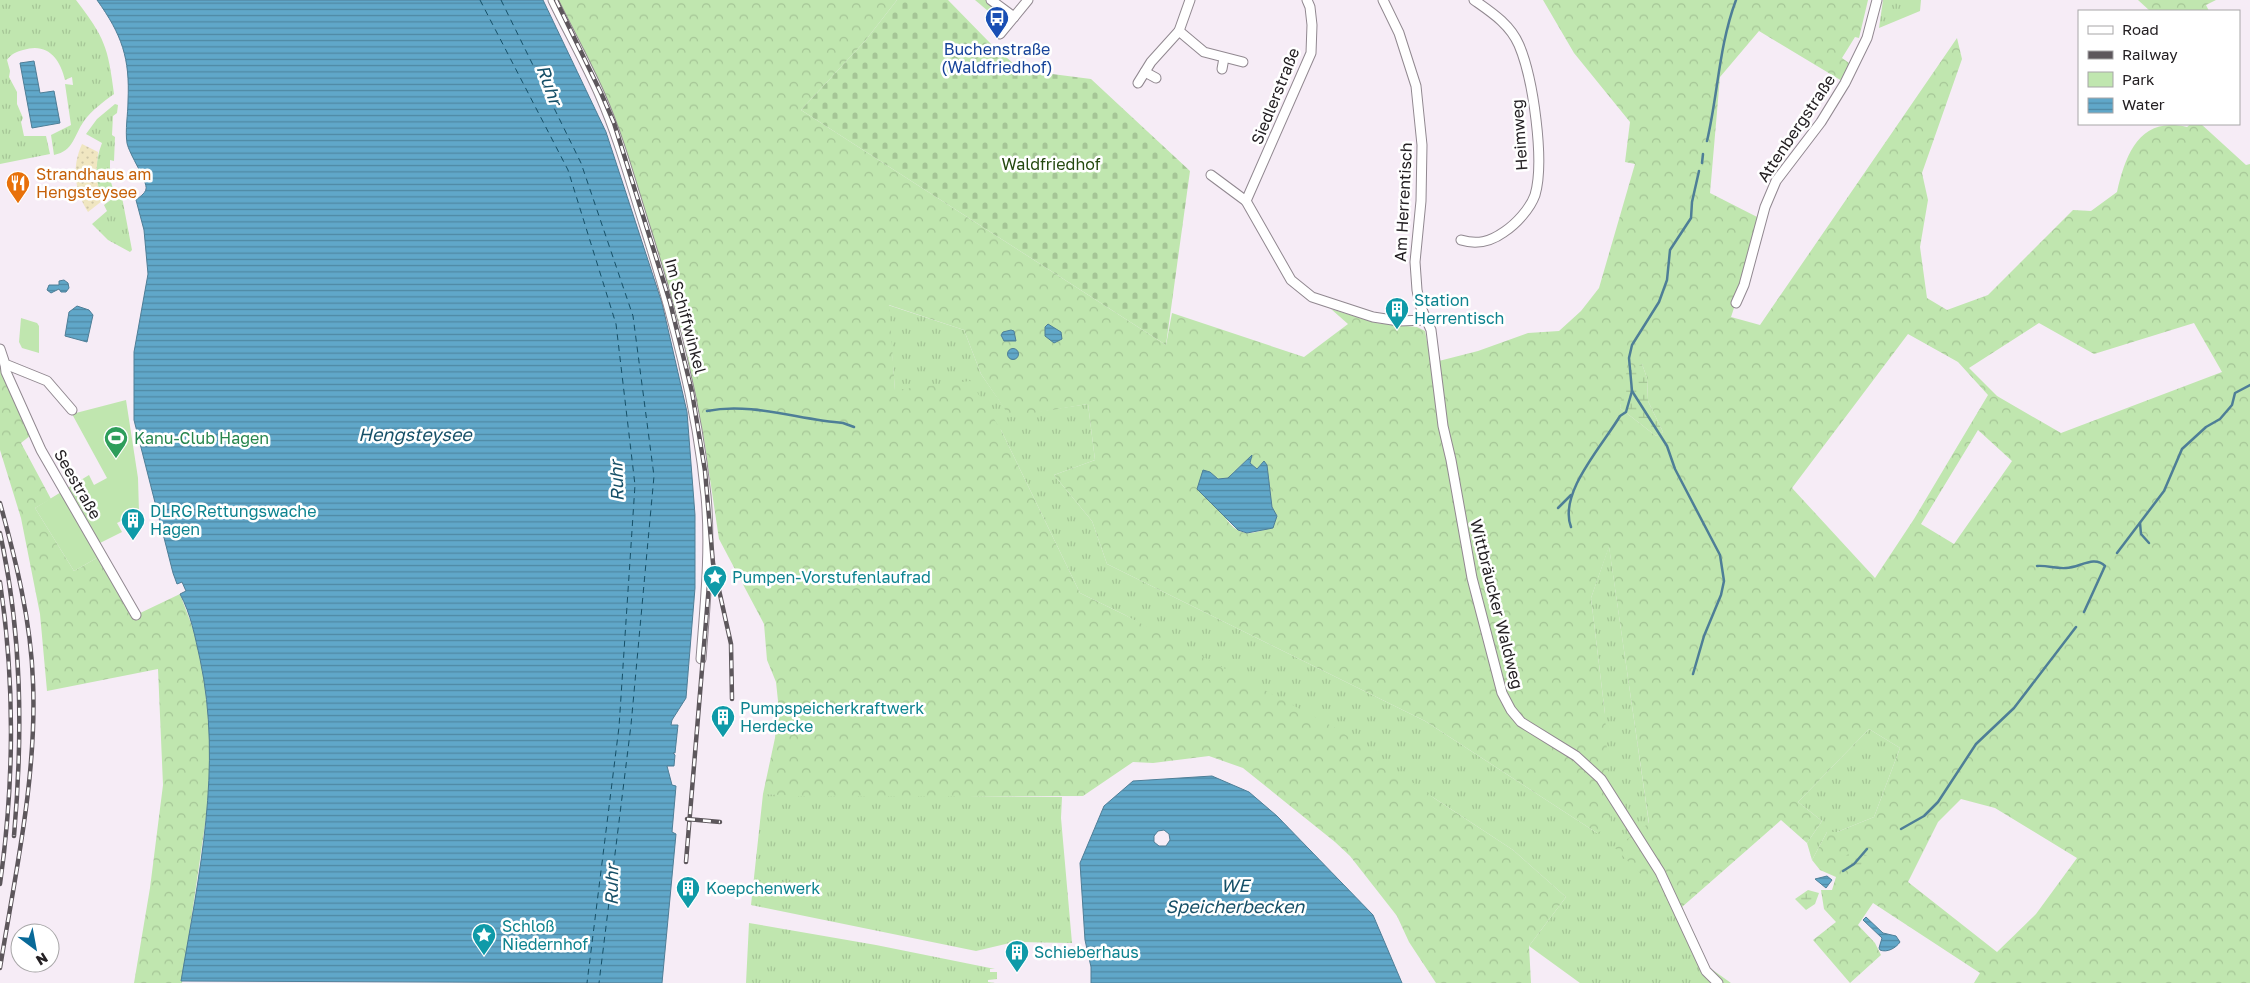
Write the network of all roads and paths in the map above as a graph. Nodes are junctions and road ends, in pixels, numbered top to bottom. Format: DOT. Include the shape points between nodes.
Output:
graph roads {
  1 [pos="552,0"];
  2 [pos="991,0"];
  3 [pos="1028,0"];
  4 [pos="1190,0"];
  5 [pos="1307,0"];
  6 [pos="1383,0"];
  7 [pos="1474,0"];
  8 [pos="1877,0"];
  9 [pos="1014,17"];
  10 [pos="1179,31"];
  11 [pos="1000,34"];
  12 [pos="1224,58"];
  13 [pos="1243,62"];
  14 [pos="1222,69"];
  15 [pos="1145,72"];
  16 [pos="1156,78"];
  17 [pos="1138,83"];
  18 [pos="1211,175"];
  19 [pos="1246,201"];
  20 [pos="1461,240"];
  21 [pos="1736,303"];
  22 [pos="1426,320"];
  23 [pos="1432,335"];
  24 [pos="0,349"];
  25 [pos="5,364"];
  26 [pos="72,410"];
  27 [pos="136,615"];
  28 [pos="701,659"];
  29 [pos="1718,983"];
  1 -- 28 [label="street, Im Schiffwinkel" via="616,134 684,362 706,498 709,559"];
  2 -- 9 [label="street"];
  3 -- 9 [label="street"];
  4 -- 10 [label="street"];
  5 -- 19 [label="street, Siedlerstraße" via="1312,25 1311,52"];
  6 -- 22 [label="street, Am Herrentisch" via="1399,33 1416,86 1422,145 1415,262 1418,297"];
  7 -- 20 [label="street, Heimweg" via="1496,15 1519,45 1535,110 1538,175 1531,202 1510,228 1480,243"];
  8 -- 21 [label="street, Attenbergstraße" via="1867,38 1845,83 1821,122 1776,181"];
  9 -- 11 [label="street"];
  10 -- 12 [label="street" via="1204,52"];
  10 -- 15 [label="street"];
  12 -- 13 [label="street"];
  12 -- 14 [label="street"];
  15 -- 16 [label="street"];
  15 -- 17 [label="street"];
  18 -- 19 [label="street"];
  19 -- 22 [label="street" via="1290,280 1312,297 1373,317 1399,321"];
  22 -- 23 [label="street, Am Herrentisch"];
  23 -- 29 [label="street, Wittbräucker Waldweg" via="1443,426 1472,578 1502,694 1522,722 1576,756 1601,779 1660,872 1702,965"];
  24 -- 25 [label="street, Seestraße"];
  25 -- 26 [label="street" via="47,381"];
  25 -- 27 [label="street, Seestraße" via="41,450"];
}
